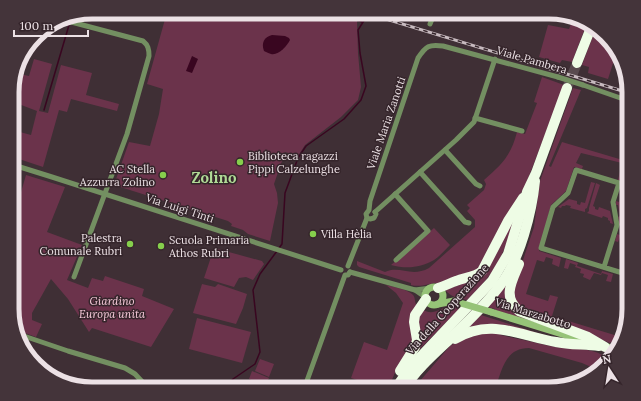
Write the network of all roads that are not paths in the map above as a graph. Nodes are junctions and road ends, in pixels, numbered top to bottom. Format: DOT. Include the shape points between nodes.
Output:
graph roads {
  1 [pos="432,19"];
  2 [pos="71,22"];
  3 [pos="430,24"];
  4 [pos="590,31"];
  5 [pos="428,47"];
  6 [pos="495,59"];
  7 [pos="577,63"];
  8 [pos="567,88"];
  9 [pos="622,99"];
  10 [pos="475,118"];
  11 [pos="522,131"];
  12 [pos="445,150"];
  13 [pos="19,167"];
  14 [pos="420,172"];
  15 [pos="536,173"];
  16 [pos="480,186"];
  17 [pos="527,192"];
  18 [pos="105,194"];
  19 [pos="395,194"];
  20 [pos="533,204"];
  21 [pos="372,211"];
  22 [pos="367,218"];
  23 [pos="469,223"];
  24 [pos="396,260"];
  25 [pos="348,266"];
  26 [pos="604,267"];
  27 [pos="341,270"];
  28 [pos="350,272"];
  29 [pos="622,273"];
  30 [pos="345,275"];
  31 [pos="74,277"];
  32 [pos="415,290"];
  33 [pos="437,290"];
  34 [pos="426,298"];
  35 [pos="455,301"];
  36 [pos="438,304"];
  37 [pos="25,336"];
  38 [pos="605,347"];
  39 [pos="611,348"];
  40 [pos="608,349"];
  41 [pos="439,350"];
  42 [pos="143,382"];
  43 [pos="307,382"];
  44 [pos="396,382"];
  45 [pos="398,382"];
  46 [pos="409,382"];
  1 -- 3 [label="street"];
  2 -- 18 [label="street" via="143,41 149,49 127,134"];
  4 -- 7 [label="highway"];
  5 -- 6 [label="street, Viale Pambera" via="434,45"];
  5 -- 21 [label="street, Viale Maria Zanotti" via="418,58 370,201"];
  6 -- 9 [label="street, Viale Pambera, bridge"];
  6 -- 10 [label="street"];
  8 -- 15 [label="highway, Via della Cooperazione"];
  10 -- 11 [label="street"];
  10 -- 12 [label="street" via="468,129"];
  12 -- 14 [label="street"];
  12 -- 16 [label="street"];
  13 -- 18 [label="street, Via Luigi Tinti"];
  14 -- 19 [label="street"];
  14 -- 23 [label="street" via="465,222"];
  15 -- 17 [label="highway, Via della Cooperazione"];
  15 -- 20 [label="highway, Via della Cooperazione"];
  17 -- 33 [label="highway" via="508,221 482,271 477,276 456,281"];
  17 -- 45 [label="highway, Via della Cooperazione" via="508,254 492,280"];
  18 -- 27 [label="street, Via Luigi Tinti"];
  18 -- 31 [label="street"];
  19 -- 21 [label="street"];
  19 -- 24 [label="street" via="428,231"];
  20 -- 38 [label="highway" via="530,231 510,289 513,306 519,311 588,337"];
  20 -- 41 [label="highway, Via della Cooperazione" via="513,264 502,284"];
  21 -- 22 [label="street, Viale Maria Zanotti" via="366,214"];
  21 -- 22 [label="street" via="374,218"];
  22 -- 25 [label="street, Viale Maria Zanotti"];
  25 -- 27 [label="street"];
  25 -- 28 [label="street"];
  26 -- 26 [label="street" via="541,248 553,207 568,193 576,170 619,183 613,202 617,225"];
  26 -- 29 [label="street"];
  27 -- 30 [label="street"];
  28 -- 30 [label="street"];
  28 -- 32 [label="street"];
  30 -- 43 [label="street"];
  32 -- 33 [label="street"];
  32 -- 34 [label="street"];
  33 -- 34 [label="street" via="427,291"];
  33 -- 35 [label="street, Via Marzabotto"];
  33 -- 36 [label="street" via="442,300"];
  34 -- 36 [label="street" via="430,304"];
  34 -- 44 [label="highway" via="415,315 415,347"];
  35 -- 36 [label="street, Via Marzabotto"];
  35 -- 38 [label="street, Via Marzabotto, bridge"];
  37 -- 42 [label="street" via="125,368"];
  38 -- 39 [label="street, Via Marzabotto"];
  38 -- 40 [label="street, Via Marzabotto"];
  38 -- 41 [label="highway" via="556,342 504,330 482,328 466,332"];
  41 -- 46 [label="highway, Via della Cooperazione"];
}
